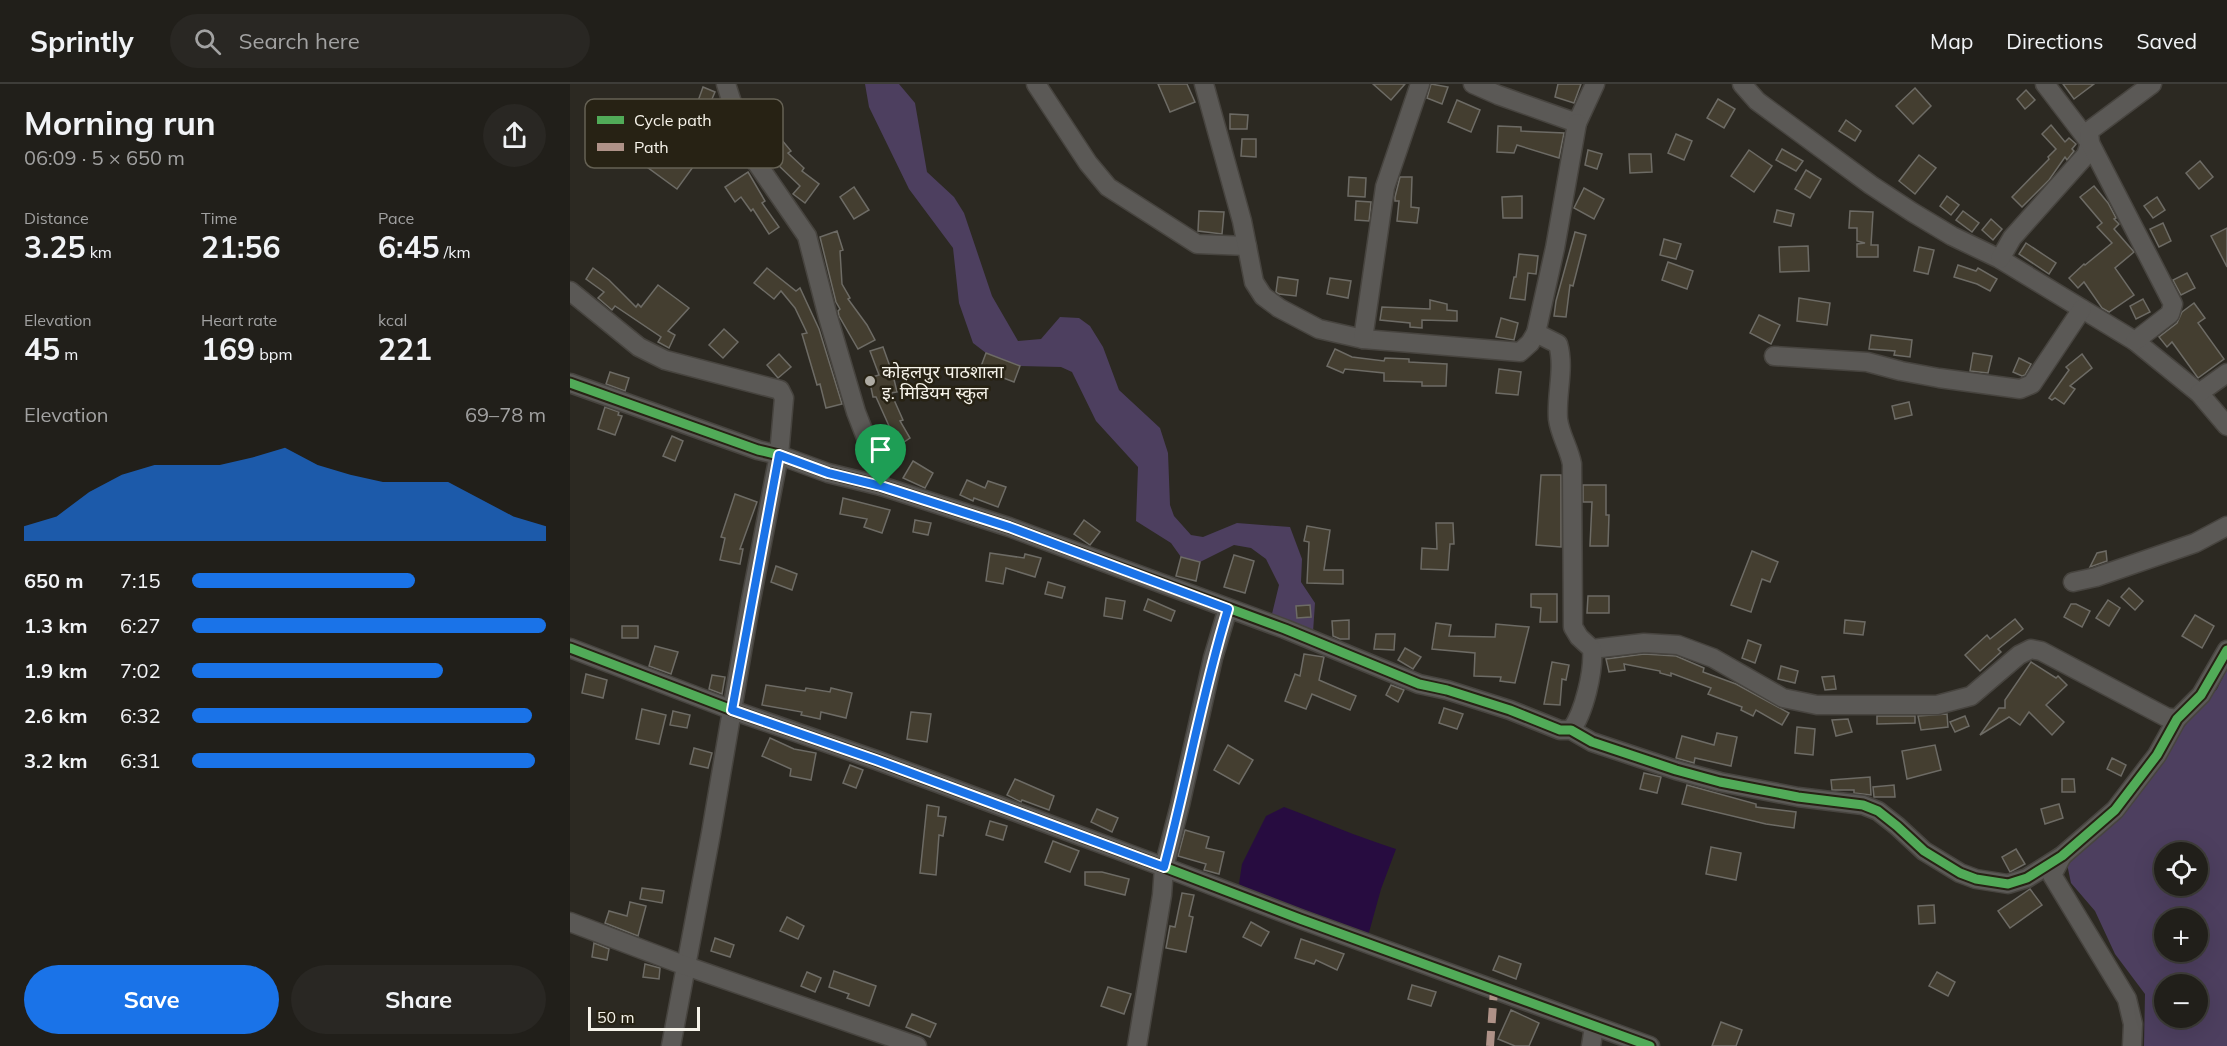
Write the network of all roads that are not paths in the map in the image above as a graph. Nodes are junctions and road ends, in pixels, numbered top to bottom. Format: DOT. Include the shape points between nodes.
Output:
graph roads {
  1 [pos="726,84"];
  2 [pos="1036,84"];
  3 [pos="1204,84"];
  4 [pos="1420,84"];
  5 [pos="1473,84"];
  6 [pos="1595,84"];
  7 [pos="1742,84"];
  8 [pos="2045,84"];
  9 [pos="2152,84"];
  10 [pos="731,99"];
  11 [pos="1577,123"];
  12 [pos="2090,143"];
  13 [pos="760,168"];
  14 [pos="1247,246"];
  15 [pos="2000,259"];
  16 [pos="570,291"];
  17 [pos="2082,309"];
  18 [pos="1536,333"];
  19 [pos="1363,339"];
  20 [pos="2135,341"];
  21 [pos="1774,356"];
  22 [pos="2227,374"];
  23 [pos="570,383"];
  24 [pos="2199,393"];
  25 [pos="2227,426"];
  26 [pos="779,455"];
  27 [pos="881,486"];
  28 [pos="2227,526"];
  29 [pos="2073,582"];
  30 [pos="1228,609"];
  31 [pos="570,648"];
  32 [pos="1592,649"];
  33 [pos="2227,650"];
  34 [pos="732,710"];
  35 [pos="2177,719"];
  36 [pos="1571,730"];
  37 [pos="2062,856"];
  38 [pos="1164,867"];
  39 [pos="570,922"];
  40 [pos="686,966"];
  41 [pos="1594,1027"];
  42 [pos="671,1046"];
  43 [pos="917,1046"];
  44 [pos="1137,1046"];
  45 [pos="1591,1046"];
  46 [pos="1650,1046"];
  47 [pos="2132,1046"];
  1 -- 10 [label="street"];
  2 -- 14 [label="street" via="1108,187 1197,244"];
  3 -- 14 [label="street"];
  4 -- 19 [label="street" via="1385,188"];
  5 -- 11 [label="street"];
  6 -- 11 [label="street"];
  7 -- 15 [label="street" via="1758,101 1871,185 1952,236"];
  8 -- 12 [label="street"];
  9 -- 12 [label="street" via="2090,131"];
  11 -- 18 [label="street" via="1556,248"];
  12 -- 15 [label="street" via="2086,155 2012,238"];
  12 -- 20 [label="street" via="2173,304 2170,314"];
  13 -- 27 [label="street" via="807,236"];
  14 -- 19 [label="street" via="1254,282 1263,296 1319,329"];
  15 -- 17 [label="street"];
  16 -- 26 [label="street" via="639,347 665,360 780,390 785,408"];
  17 -- 20 [label="street"];
  17 -- 21 [label="street" via="2032,384 2020,389 1939,378 1867,362"];
  18 -- 19 [label="street" via="1520,352"];
  18 -- 32 [label="street" via="1558,344 1561,356 1558,418 1572,464 1573,627"];
  20 -- 24 [label="street"];
  22 -- 24 [label="street"];
  23 -- 26 [label="street"];
  24 -- 25 [label="street"];
  26 -- 27 [label="street"];
  26 -- 34 [label="street"];
  27 -- 30 [label="street" via="1009,527"];
  28 -- 29 [label="street" via="2195,543"];
  30 -- 36 [label="street" via="1419,684 1510,710 1560,730"];
  30 -- 38 [label="street"];
  31 -- 34 [label="street"];
  32 -- 35 [label="street" via="1644,643 1678,645 1713,658 1784,698 1817,705 1937,705 1971,696 2031,649"];
  32 -- 36 [label="street" via="1588,684 1578,721"];
  33 -- 35 [label="street" via="2200,695"];
  34 -- 38 [label="street"];
  34 -- 40 [label="street"];
  35 -- 37 [label="street" via="2157,755 2115,810"];
  36 -- 37 [label="street" via="1592,742 1720,782 1863,805 1897,826 1924,851 1976,879 2008,884 2027,878"];
  37 -- 47 [label="street" via="2052,875 2127,999 2133,1024"];
  38 -- 41 [label="street"];
  38 -- 44 [label="street"];
  39 -- 40 [label="street"];
  40 -- 42 [label="street"];
  40 -- 43 [label="street"];
  41 -- 45 [label="street"];
  41 -- 46 [label="street"];
}
